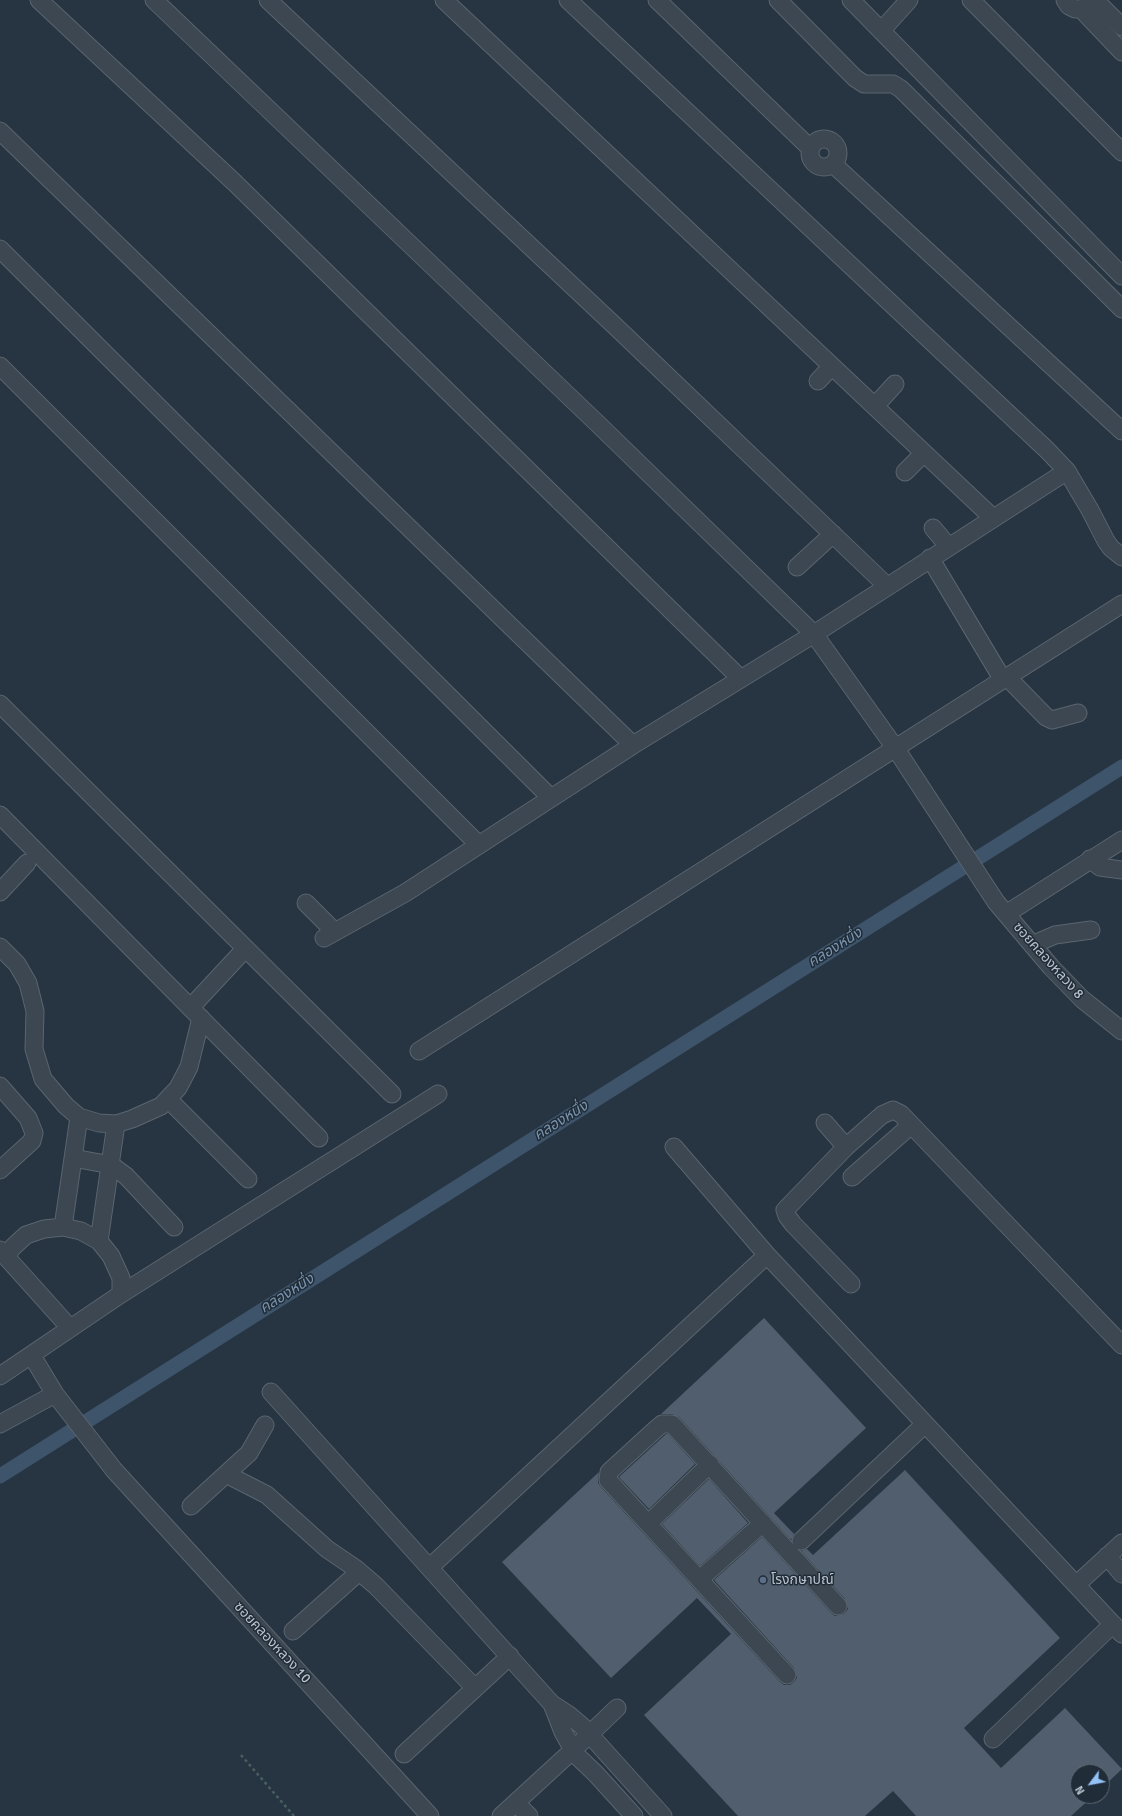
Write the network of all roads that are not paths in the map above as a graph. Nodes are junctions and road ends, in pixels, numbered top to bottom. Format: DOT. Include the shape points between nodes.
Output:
graph roads {
  1 [pos="39,0"];
  2 [pos="154,0"];
  3 [pos="268,0"];
  4 [pos="444,0"];
  5 [pos="568,0"];
  6 [pos="657,0"];
  7 [pos="778,0"];
  8 [pos="851,0"];
  9 [pos="909,0"];
  10 [pos="971,0"];
  11 [pos="1065,0"];
  12 [pos="1096,3"];
  13 [pos="1122,27"];
  14 [pos="881,31"];
  15 [pos="1122,52"];
  16 [pos="0,131"];
  17 [pos="1122,152"];
  18 [pos="0,249"];
  19 [pos="1122,276"];
  20 [pos="1122,309"];
  21 [pos="0,366"];
  22 [pos="832,366"];
  23 [pos="818,381"];
  24 [pos="895,384"];
  25 [pos="875,406"];
  26 [pos="1122,431"];
  27 [pos="924,453"];
  28 [pos="1067,471"];
  29 [pos="905,472"];
  30 [pos="993,518"];
  31 [pos="933,528"];
  32 [pos="833,534"];
  33 [pos="948,546"];
  34 [pos="1122,557"];
  35 [pos="930,558"];
  36 [pos="797,567"];
  37 [pos="887,586"];
  38 [pos="1122,604"];
  39 [pos="814,634"];
  40 [pos="740,678"];
  41 [pos="1005,679"];
  42 [pos="0,704"];
  43 [pos="1078,713"];
  44 [pos="633,745"];
  45 [pos="896,750"];
  46 [pos="551,798"];
  47 [pos="0,815"];
  48 [pos="1122,840"];
  49 [pos="479,845"];
  50 [pos="1090,859"];
  51 [pos="27,863"];
  52 [pos="1122,870"];
  53 [pos="0,892"];
  54 [pos="306,903"];
  55 [pos="1001,908"];
  56 [pos="1091,930"];
  57 [pos="1032,945"];
  58 [pos="0,947"];
  59 [pos="245,949"];
  60 [pos="196,1012"];
  61 [pos="1122,1031"];
  62 [pos="419,1052"];
  63 [pos="0,1086"];
  64 [pos="392,1094"];
  65 [pos="438,1094"];
  66 [pos="168,1098"];
  67 [pos="79,1117"];
  68 [pos="825,1123"];
  69 [pos="116,1124"];
  70 [pos="911,1125"];
  71 [pos="319,1138"];
  72 [pos="674,1147"];
  73 [pos="846,1147"];
  74 [pos="73,1158"];
  75 [pos="111,1165"];
  76 [pos="0,1170"];
  77 [pos="852,1177"];
  78 [pos="248,1179"];
  79 [pos="63,1227"];
  80 [pos="174,1227"];
  81 [pos="99,1241"];
  82 [pos="3,1253"];
  83 [pos="767,1255"];
  84 [pos="851,1284"];
  85 [pos="121,1294"];
  86 [pos="70,1328"];
  87 [pos="1122,1345"];
  88 [pos="32,1356"];
  89 [pos="0,1376"];
  90 [pos="271,1392"];
  91 [pos="59,1399"];
  92 [pos="0,1424"];
  93 [pos="926,1424"];
  94 [pos="264,1425"];
  95 [pos="710,1464"];
  96 [pos="226,1474"];
  97 [pos="191,1506"];
  98 [pos="649,1523"];
  99 [pos="763,1523"];
  100 [pos="1122,1543"];
  101 [pos="795,1547"];
  102 [pos="1107,1556"];
  103 [pos="430,1567"];
  104 [pos="359,1572"];
  105 [pos="1122,1574"];
  106 [pos="700,1579"];
  107 [pos="1076,1585"];
  108 [pos="838,1606"];
  109 [pos="1118,1629"];
  110 [pos="293,1631"];
  111 [pos="510,1656"];
  112 [pos="787,1675"];
  113 [pos="475,1688"];
  114 [pos="552,1704"];
  115 [pos="617,1708"];
  116 [pos="589,1735"];
  117 [pos="993,1739"];
  118 [pos="573,1750"];
  119 [pos="404,1754"];
  120 [pos="516,1803"];
  121 [pos="430,1816"];
  122 [pos="501,1816"];
  123 [pos="529,1816"];
  124 [pos="634,1816"];
  125 [pos="663,1816"];
  1 -- 40 [label="street" via="235,183"];
  2 -- 39 [label="street, ซอยคลองหลวง 8"];
  3 -- 32 [label="street"];
  4 -- 22 [label="street"];
  5 -- 28 [label="street"];
  6 -- 26 [label="street" via="810,148 820,139 834,142 838,155 833,164"];
  7 -- 20 [label="street" via="855,78 864,84 893,84 902,89"];
  8 -- 14 [label="street"];
  9 -- 14 [label="street"];
  10 -- 17 [label="street"];
  11 -- 12 [label="street" via="1069,6"];
  12 -- 13 [label="street"];
  12 -- 15 [label="street"];
  14 -- 19 [label="street"];
  16 -- 44 [label="street"];
  18 -- 46 [label="street"];
  21 -- 49 [label="street"];
  22 -- 23 [label="street"];
  22 -- 25 [label="street"];
  24 -- 25 [label="street"];
  25 -- 27 [label="street"];
  27 -- 29 [label="street"];
  27 -- 30 [label="street"];
  28 -- 30 [label="street"];
  28 -- 34 [label="street" via="1106,541"];
  30 -- 33 [label="street"];
  31 -- 33 [label="street"];
  32 -- 36 [label="street"];
  32 -- 37 [label="street"];
  33 -- 35 [label="street"];
  35 -- 37 [label="street"];
  35 -- 41 [label="street"];
  37 -- 39 [label="street"];
  38 -- 41 [label="street"];
  39 -- 40 [label="street"];
  39 -- 45 [label="street, ซอยคลองหลวง 8"];
  40 -- 44 [label="street"];
  41 -- 43 [label="street" via="1052,720"];
  41 -- 45 [label="street"];
  42 -- 59 [label="street"];
  44 -- 46 [label="street"];
  45 -- 55 [label="street, ซอยคลองหลวง 8"];
  45 -- 62 [label="street"];
  46 -- 49 [label="street"];
  47 -- 60 [label="street"];
  48 -- 50 [label="street"];
  49 -- 54 [label="street" via="405,893 330,935"];
  50 -- 52 [label="street" via="1100,867"];
  50 -- 55 [label="street"];
  51 -- 53 [label="street"];
  55 -- 57 [label="street, ซอยคลองหลวง 8"];
  56 -- 57 [label="street" via="1055,935"];
  57 -- 61 [label="street, ซอยคลองหลวง 8" via="1082,999"];
  58 -- 67 [label="street" via="17,964 28,983 35,1011 34,1049 43,1079"];
  59 -- 60 [label="street"];
  59 -- 64 [label="street"];
  60 -- 66 [label="street" via="189,1067 178,1088"];
  60 -- 71 [label="street"];
  63 -- 76 [label="street" via="28,1118 34,1133 32,1142"];
  65 -- 85 [label="street"];
  66 -- 69 [label="street" via="161,1106"];
  66 -- 78 [label="street"];
  67 -- 69 [label="street" via="99,1123"];
  67 -- 74 [label="street"];
  68 -- 73 [label="street"];
  69 -- 75 [label="street"];
  70 -- 73 [label="street" via="901,1114 893,1110 888,1111"];
  70 -- 77 [label="street"];
  70 -- 87 [label="street"];
  72 -- 83 [label="street"];
  73 -- 84 [label="street" via="785,1213"];
  74 -- 75 [label="street"];
  74 -- 79 [label="street"];
  75 -- 80 [label="street" via="126,1176"];
  75 -- 81 [label="street"];
  79 -- 81 [label="street" via="81,1231"];
  79 -- 82 [label="street" via="44,1229 26,1235"];
  81 -- 85 [label="street" via="116,1267"];
  82 -- 86 [label="street"];
  83 -- 93 [label="street"];
  83 -- 103 [label="street"];
  85 -- 86 [label="street"];
  86 -- 88 [label="street"];
  88 -- 89 [label="street"];
  88 -- 91 [label="street, ซอยคลองหลวง 10"];
  90 -- 103 [label="street"];
  91 -- 92 [label="street"];
  91 -- 121 [label="street, ซอยคลองหลวง 10" via="114,1470"];
  93 -- 101 [label="street"];
  93 -- 107 [label="street"];
  94 -- 96 [label="street" via="249,1453"];
  95 -- 98 [label="street"];
  95 -- 98 [label="street" via="676,1427 668,1423 662,1424 609,1472 608,1480"];
  95 -- 99 [label="street"];
  96 -- 97 [label="street"];
  96 -- 104 [label="street" via="267,1496 327,1549"];
  98 -- 106 [label="street"];
  99 -- 101 [label="street"];
  99 -- 106 [label="street"];
  100 -- 102 [label="street"];
  101 -- 108 [label="street"];
  102 -- 105 [label="street"];
  102 -- 107 [label="street"];
  103 -- 111 [label="street"];
  104 -- 110 [label="street"];
  104 -- 113 [label="street" via="376,1586"];
  106 -- 112 [label="street"];
  107 -- 109 [label="street"];
  109 -- 117 [label="street"];
  111 -- 113 [label="street"];
  111 -- 114 [label="street"];
  113 -- 119 [label="street"];
  114 -- 116 [label="street" via="569,1715"];
  114 -- 118 [label="street"];
  115 -- 116 [label="street"];
  116 -- 118 [label="street"];
  116 -- 125 [label="street"];
  118 -- 120 [label="street"];
  118 -- 124 [label="street"];
  120 -- 122 [label="street"];
  120 -- 123 [label="street"];
}
